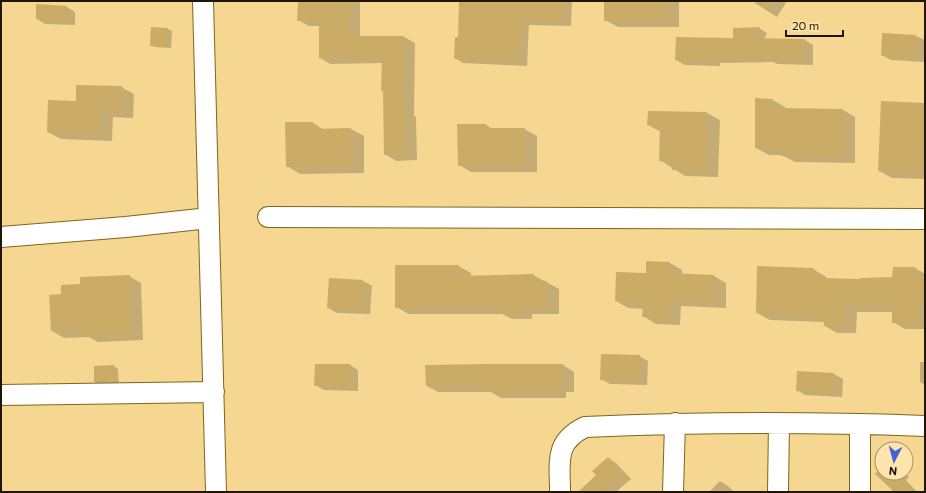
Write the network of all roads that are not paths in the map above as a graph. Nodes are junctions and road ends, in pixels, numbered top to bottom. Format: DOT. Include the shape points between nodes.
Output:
graph roads {
  1 [pos="203,1"];
  2 [pos="268,217"];
  3 [pos="209,218"];
  4 [pos="925,219"];
  5 [pos="1,237"];
  6 [pos="214,392"];
  7 [pos="1,395"];
  8 [pos="675,423"];
  9 [pos="779,423"];
  10 [pos="860,424"];
  11 [pos="925,426"];
  12 [pos="216,492"];
  13 [pos="560,492"];
  14 [pos="673,492"];
  15 [pos="778,492"];
  16 [pos="860,492"];
  1 -- 3 [label="street"];
  2 -- 4 [label="street"];
  3 -- 5 [label="street"];
  3 -- 6 [label="street"];
  6 -- 7 [label="street"];
  6 -- 12 [label="street"];
  8 -- 9 [label="street"];
  8 -- 13 [label="street" via="585,427 576,432 563,445 560,457"];
  8 -- 14 [label="street"];
  9 -- 10 [label="street"];
  9 -- 15 [label="street"];
  10 -- 11 [label="street"];
  10 -- 16 [label="street"];
}
